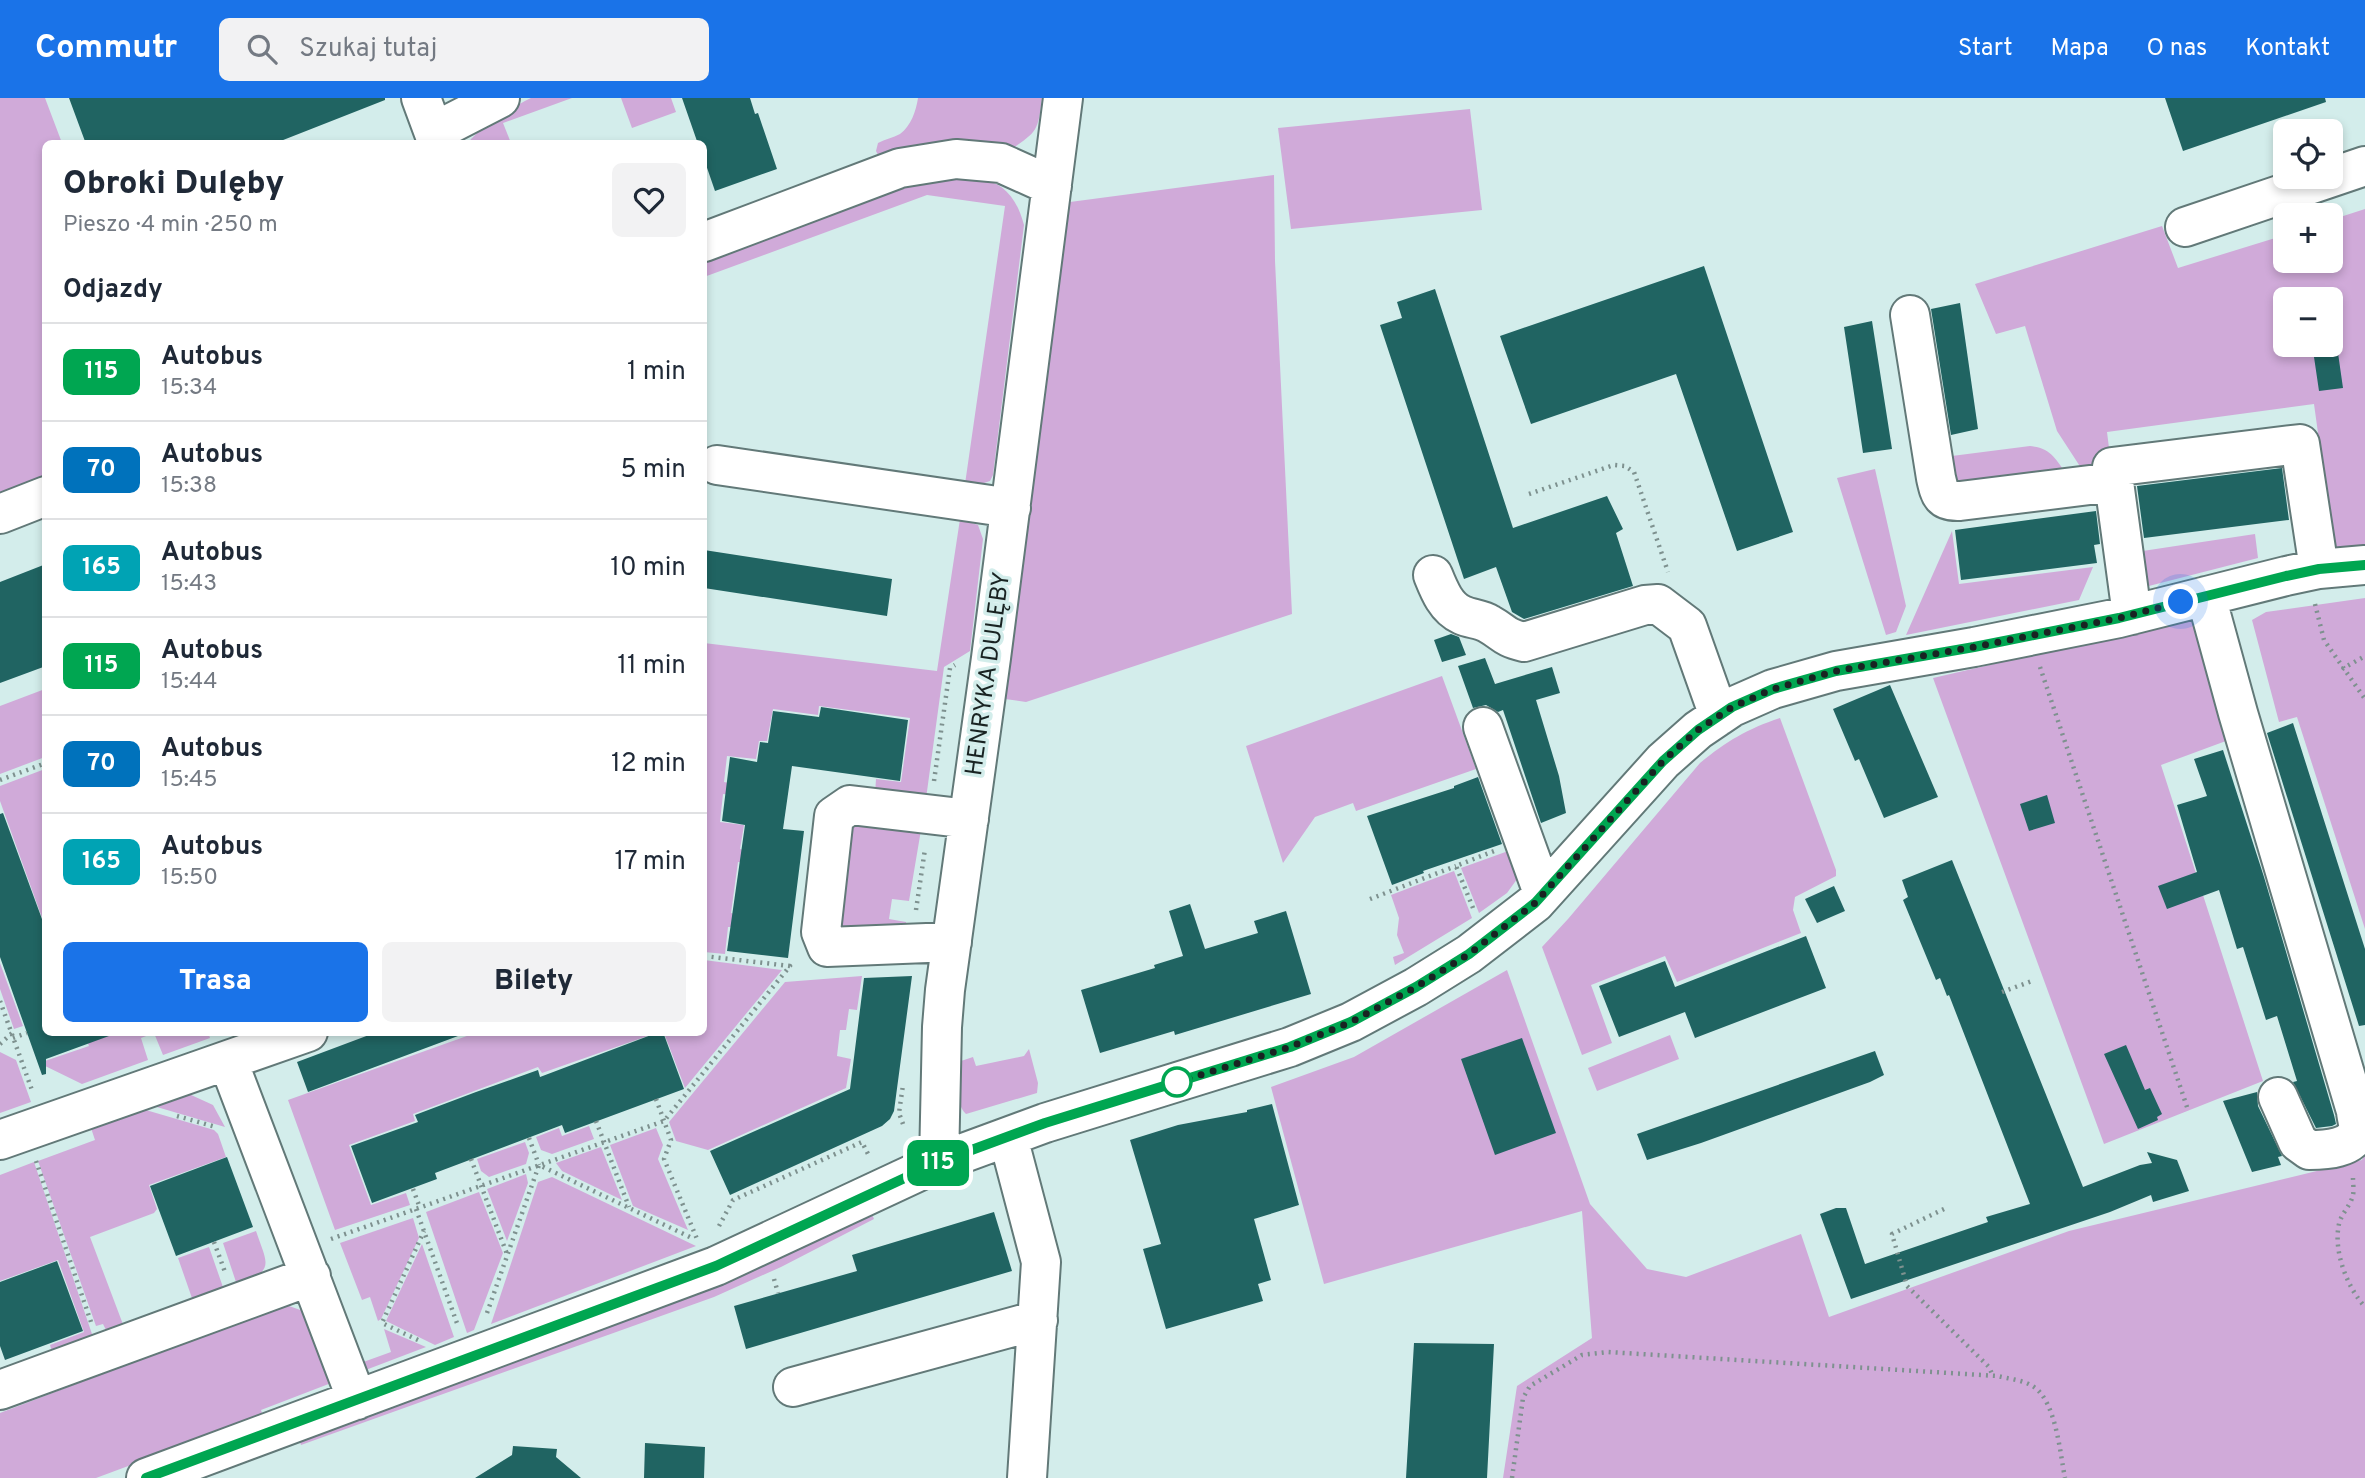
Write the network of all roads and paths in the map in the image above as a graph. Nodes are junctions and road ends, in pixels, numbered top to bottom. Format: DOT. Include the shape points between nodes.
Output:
graph roads {
  1 [pos="500,98"];
  2 [pos="1063,98"];
  3 [pos="431,124"];
  4 [pos="2365,166"];
  5 [pos="1052,186"];
  6 [pos="2185,227"];
  7 [pos="707,241"];
  8 [pos="1910,315"];
  9 [pos="717,465"];
  10 [pos="2114,482"];
  11 [pos="1529,495"];
  12 [pos="42,498"];
  13 [pos="1011,508"];
  14 [pos="0,514"];
  15 [pos="2365,565"];
  16 [pos="1433,575"];
  17 [pos="1669,575"];
  18 [pos="2316,581"];
  19 [pos="2206,596"];
  20 [pos="2132,615"];
  21 [pos="2032,635"];
  22 [pos="2365,656"];
  23 [pos="2342,669"];
  24 [pos="2365,699"];
  25 [pos="1719,716"];
  26 [pos="1483,727"];
  27 [pos="42,764"];
  28 [pos="0,780"];
  29 [pos="969,819"];
  30 [pos="1524,839"];
  31 [pos="1456,866"];
  32 [pos="1543,893"];
  33 [pos="1370,899"];
  34 [pos="1474,911"];
  35 [pos="952,942"];
  36 [pos="707,956"];
  37 [pos="2032,981"];
  38 [pos="2002,992"];
  39 [pos="0,1001"];
  40 [pos="27,1033"];
  41 [pos="12,1035"];
  42 [pos="297,1036"];
  43 [pos="0,1044"];
  44 [pos="228,1061"];
  45 [pos="34,1095"];
  46 [pos="2278,1097"];
  47 [pos="656,1099"];
  48 [pos="2188,1110"];
  49 [pos="173,1115"];
  50 [pos="596,1121"];
  51 [pos="664,1121"];
  52 [pos="221,1129"];
  53 [pos="1008,1137"];
  54 [pos="529,1138"];
  55 [pos="2352,1140"];
  56 [pos="604,1142"];
  57 [pos="17,1148"];
  58 [pos="471,1159"];
  59 [pos="939,1162"];
  60 [pos="539,1165"];
  61 [pos="481,1185"];
  62 [pos="413,1189"];
  63 [pos="418,1208"];
  64 [pos="630,1208"];
  65 [pos="1944,1209"];
  66 [pos="424,1231"];
  67 [pos="338,1237"];
  68 [pos="698,1240"];
  69 [pos="214,1242"];
  70 [pos="702,1250"];
  71 [pos="508,1255"];
  72 [pos="311,1276"];
  73 [pos="774,1279"];
  74 [pos="228,1280"];
  75 [pos="778,1293"];
  76 [pos="2365,1307"];
  77 [pos="1038,1320"];
  78 [pos="484,1323"];
  79 [pos="459,1328"];
  80 [pos="94,1330"];
  81 [pos="426,1344"];
  82 [pos="1993,1376"];
  83 [pos="793,1387"];
  84 [pos="0,1390"];
  85 [pos="356,1400"];
  86 [pos="146,1478"];
  87 [pos="1027,1478"];
  88 [pos="1513,1478"];
  89 [pos="2065,1478"];
  1 -- 3 [label="street"];
  2 -- 5 [label="street, HENRYKA DULĘBY"];
  4 -- 6 [label="street"];
  5 -- 7 [label="street" via="1001,163 956,159 900,168"];
  5 -- 13 [label="street, HENRYKA DULĘBY"];
  8 -- 10 [label="street" via="1936,478 1949,502"];
  9 -- 13 [label="street"];
  10 -- 18 [label="street" via="2112,467 2300,444"];
  10 -- 20 [label="street"];
  11 -- 17 [label="path" via="1614,465 1625,466 1634,472"];
  12 -- 14 [label="street"];
  13 -- 29 [label="street, HENRYKA DULĘBY"];
  15 -- 18 [label="street"];
  16 -- 25 [label="street" via="1453,609 1524,642 1658,604 1686,626"];
  18 -- 19 [label="street"];
  18 -- 23 [label="path" via="2324,640"];
  19 -- 20 [label="street"];
  19 -- 55 [label="street" via="2356,1111 2358,1128"];
  20 -- 21 [label="street"];
  21 -- 25 [label="street" via="1836,671 1773,689"];
  21 -- 48 [label="path"];
  22 -- 23 [label="path"];
  23 -- 24 [label="path"];
  25 -- 32 [label="street" via="1663,761"];
  26 -- 30 [label="street"];
  27 -- 28 [label="path"];
  29 -- 35 [label="street, HENRYKA DULĘBY"];
  29 -- 35 [label="street" via="850,804 834,816 821,932 827,947"];
  30 -- 31 [label="path"];
  30 -- 32 [label="street"];
  31 -- 33 [label="path"];
  31 -- 34 [label="path"];
  32 -- 53 [label="street" via="1469,954 1351,1022 1290,1047"];
  35 -- 59 [label="street, HENRYKA DULĘBY" via="942,1027"];
  36 -- 51 [label="path" via="790,966"];
  37 -- 38 [label="path"];
  39 -- 41 [label="path"];
  40 -- 41 [label="path"];
  41 -- 43 [label="path"];
  41 -- 45 [label="path"];
  42 -- 44 [label="street"];
  44 -- 57 [label="street"];
  44 -- 72 [label="street"];
  46 -- 55 [label="street" via="2298,1142 2309,1150"];
  47 -- 51 [label="path"];
  49 -- 52 [label="path"];
  50 -- 56 [label="path"];
  51 -- 56 [label="path"];
  51 -- 68 [label="path" via="671,1140 664,1159"];
  53 -- 59 [label="street"];
  53 -- 77 [label="street" via="1041,1262"];
  54 -- 60 [label="path"];
  55 -- 76 [label="path" via="2353,1196 2339,1223 2337,1241 2350,1283"];
  56 -- 60 [label="path"];
  56 -- 64 [label="path"];
  57 -- 80 [label="path"];
  58 -- 61 [label="path"];
  59 -- 85 [label="street" via="716,1266"];
  60 -- 61 [label="path"];
  60 -- 64 [label="path"];
  60 -- 71 [label="path"];
  61 -- 63 [label="path"];
  61 -- 71 [label="path"];
  62 -- 63 [label="path"];
  63 -- 66 [label="path"];
  63 -- 67 [label="path"];
  64 -- 68 [label="path"];
  65 -- 82 [label="path" via="1892,1234 1907,1286"];
  66 -- 79 [label="path"];
  66 -- 81 [label="path" via="382,1324"];
  68 -- 70 [label="path"];
  69 -- 74 [label="path"];
  71 -- 78 [label="path"];
  72 -- 84 [label="street"];
  72 -- 85 [label="street"];
  73 -- 75 [label="path"];
  77 -- 83 [label="street"];
  77 -- 87 [label="street"];
  82 -- 88 [label="path" via="1608,1352 1582,1355 1530,1386 1523,1398"];
  82 -- 89 [label="path" via="2033,1386 2046,1398"];
  85 -- 86 [label="street"];
}
